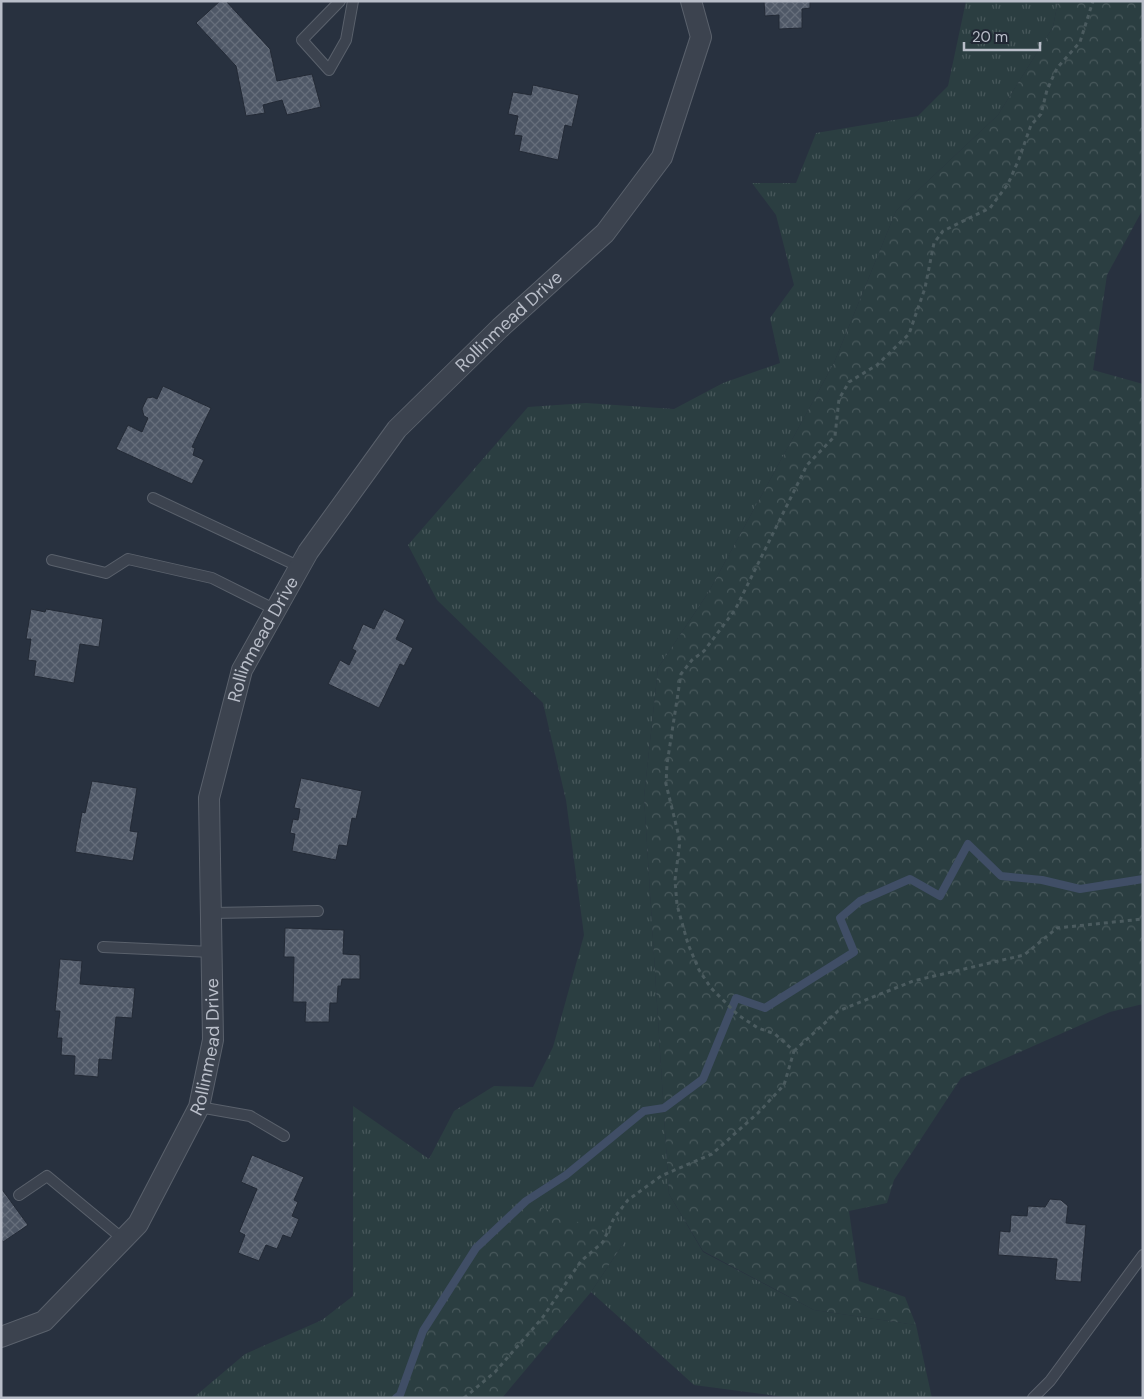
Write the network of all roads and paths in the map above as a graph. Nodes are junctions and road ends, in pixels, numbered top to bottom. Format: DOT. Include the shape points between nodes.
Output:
graph roads {
  1 [pos="340,1"];
  2 [pos="353,1"];
  3 [pos="692,1"];
  4 [pos="1093,1"];
  5 [pos="154,498"];
  6 [pos="52,560"];
  7 [pos="300,567"];
  8 [pos="276,610"];
  9 [pos="318,911"];
  10 [pos="211,912"];
  11 [pos="1143,918"];
  12 [pos="102,947"];
  13 [pos="212,952"];
  14 [pos="794,1051"];
  15 [pos="199,1107"];
  16 [pos="284,1136"];
  17 [pos="19,1195"];
  18 [pos="123,1239"];
  19 [pos="1143,1255"];
  20 [pos="1,1337"];
  21 [pos="464,1398"];
  22 [pos="1033,1398"];
  1 -- 2 [label="lane" via="302,40 329,70 346,40"];
  3 -- 7 [label="street, Rollinmead Drive" via="700,37 662,157 605,233 500,328 397,430"];
  4 -- 14 [label="path" via="1080,42 1058,68 1047,90 1041,114 1031,125 1008,184 990,208 943,231 934,243 925,288 909,334 877,365 849,382 839,399 835,436 807,465 735,610 704,651 681,674 666,764 666,784 680,841 675,880 677,905 688,944 711,988 738,1015 775,1034"];
  5 -- 7 [label="lane"];
  6 -- 8 [label="lane" via="106,573 128,559 212,578"];
  7 -- 8 [label="street, Rollinmead Drive"];
  8 -- 10 [label="street, Rollinmead Drive" via="242,670 209,798"];
  9 -- 10 [label="lane"];
  10 -- 13 [label="street, Rollinmead Drive"];
  11 -- 14 [label="path" via="1057,928 1024,955 913,981 838,1011"];
  12 -- 13 [label="lane"];
  13 -- 15 [label="street, Rollinmead Drive" via="213,1040"];
  14 -- 21 [label="path" via="784,1085 758,1113 712,1154 661,1176 628,1200 614,1218 603,1242 581,1261 543,1316 495,1372"];
  15 -- 16 [label="lane" via="250,1116"];
  15 -- 18 [label="street, Rollinmead Drive" via="138,1224"];
  17 -- 18 [label="lane" via="47,1176"];
  18 -- 20 [label="street, Rollinmead Drive" via="44,1321"];
  19 -- 22 [label="lane" via="1056,1373"];
}
